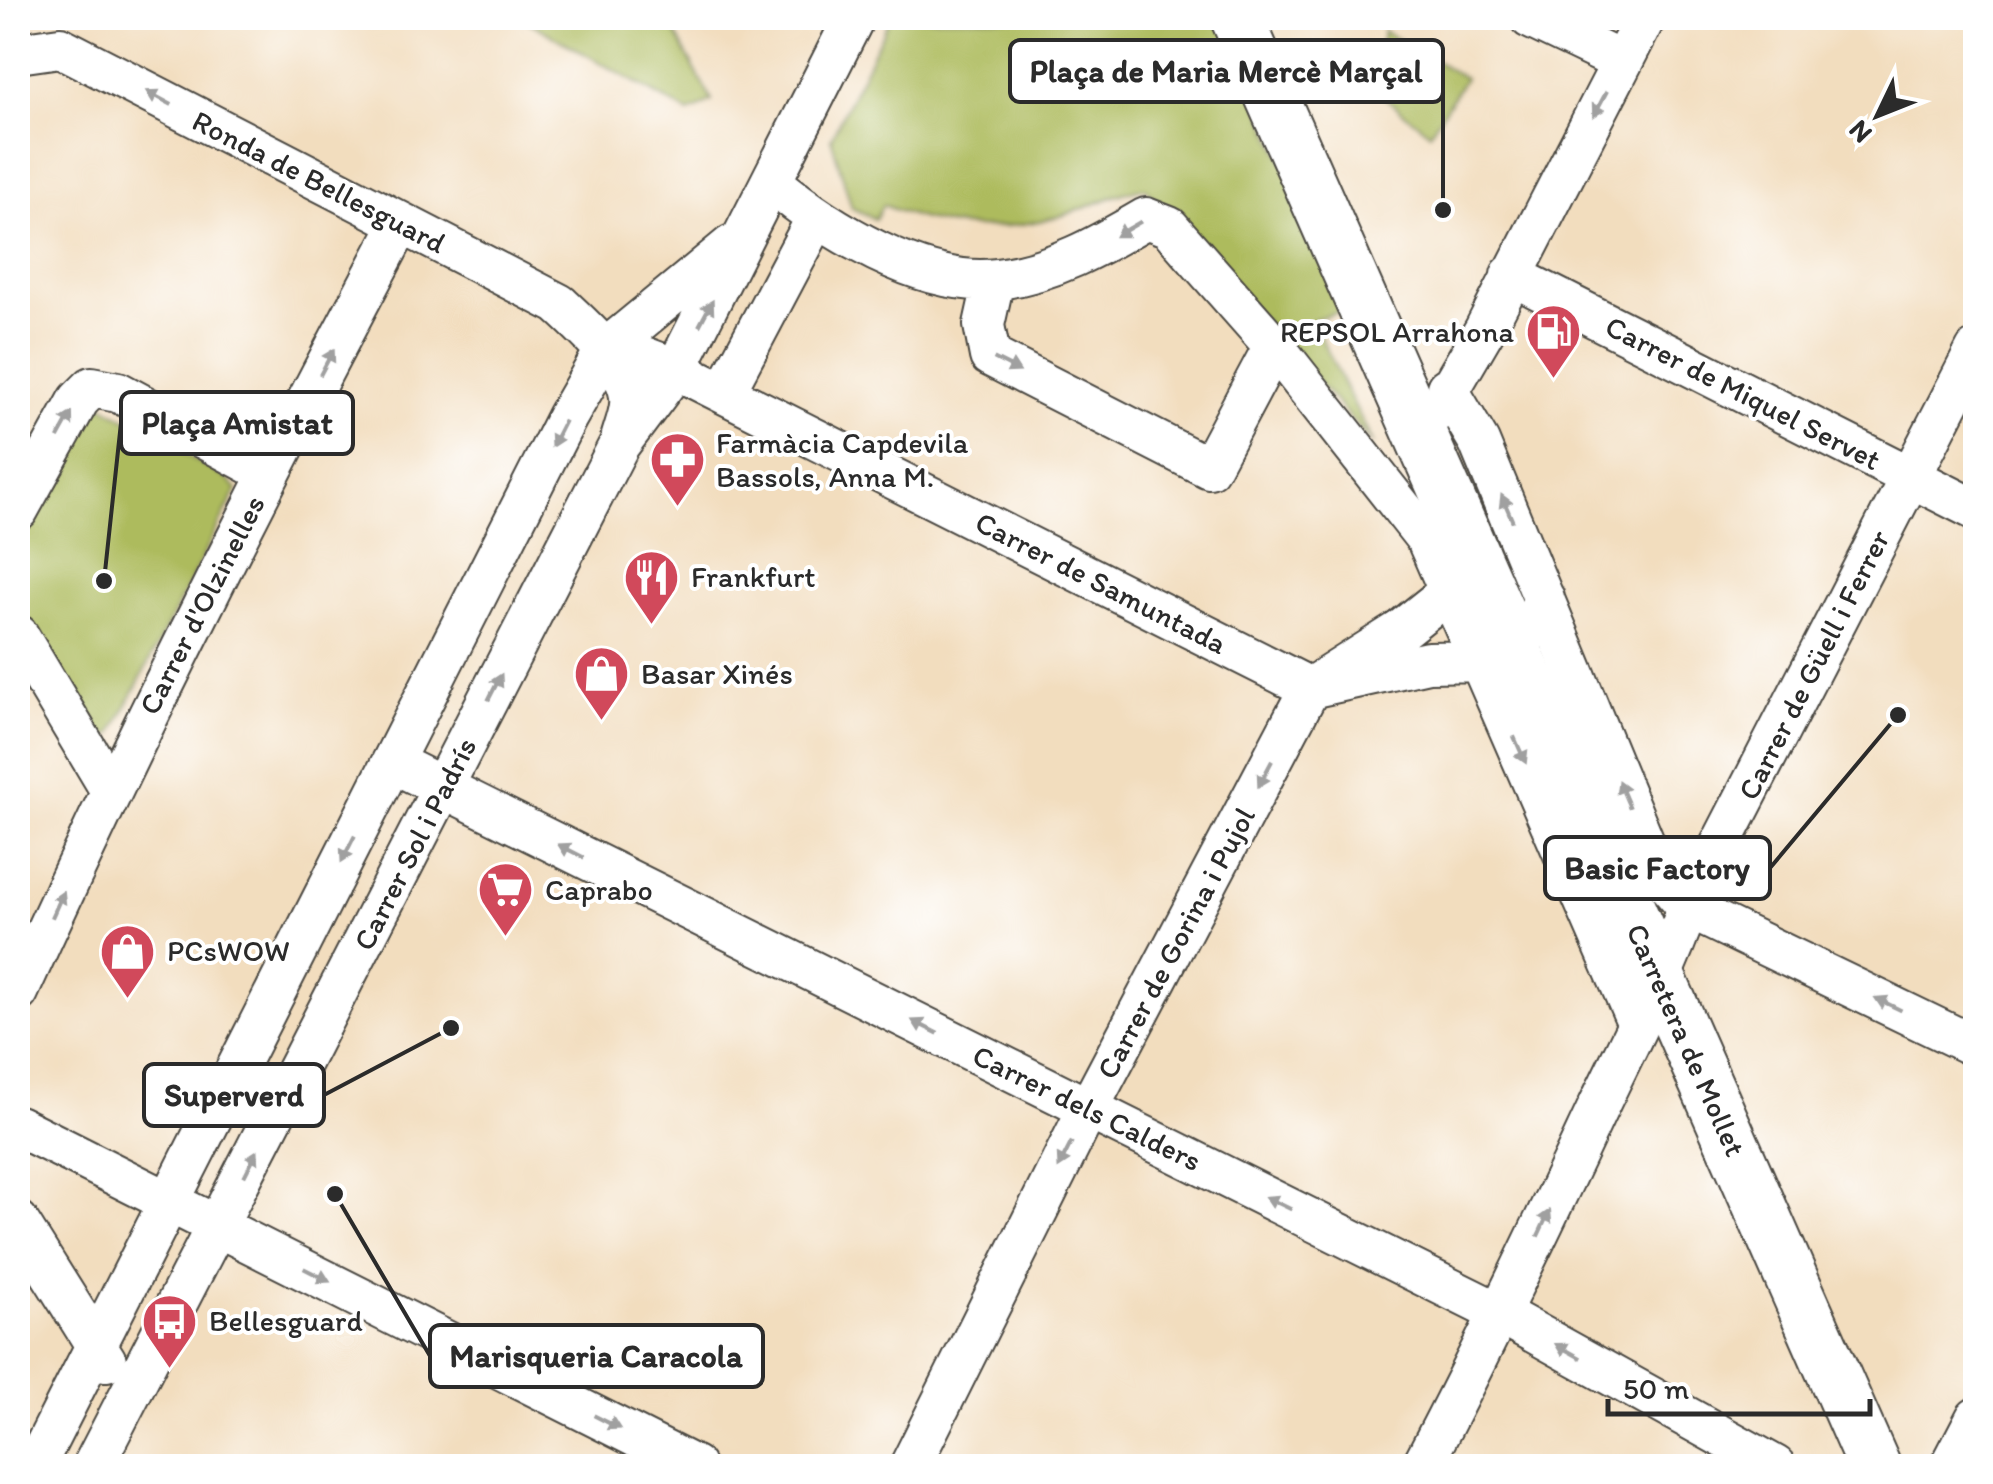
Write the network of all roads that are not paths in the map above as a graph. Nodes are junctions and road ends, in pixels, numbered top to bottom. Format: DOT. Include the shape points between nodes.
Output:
graph roads {
  1 [pos="854,18"];
  2 [pos="1237,18"];
  3 [pos="1530,18"];
  4 [pos="1645,18"];
  5 [pos="18,52"];
  6 [pos="1622,62"];
  7 [pos="773,183"];
  8 [pos="816,220"];
  9 [pos="400,225"];
  10 [pos="750,229"];
  11 [pos="1510,276"];
  12 [pos="994,280"];
  13 [pos="1274,346"];
  14 [pos="606,349"];
  15 [pos="1976,350"];
  16 [pos="1393,368"];
  17 [pos="676,369"];
  18 [pos="1448,388"];
  19 [pos="724,393"];
  20 [pos="619,445"];
  21 [pos="1426,449"];
  22 [pos="268,473"];
  23 [pos="1910,478"];
  24 [pos="18,510"];
  25 [pos="1976,510"];
  26 [pos="1408,511"];
  27 [pos="1450,591"];
  28 [pos="1544,598"];
  29 [pos="18,635"];
  30 [pos="1499,655"];
  31 [pos="1310,688"];
  32 [pos="392,762"];
  33 [pos="444,787"];
  34 [pos="110,790"];
  35 [pos="1688,908"];
  36 [pos="18,992"];
  37 [pos="1650,1004"];
  38 [pos="1976,1047"];
  39 [pos="1088,1109"];
  40 [pos="18,1126"];
  41 [pos="168,1199"];
  42 [pos="18,1221"];
  43 [pos="220,1225"];
  44 [pos="1502,1314"];
  45 [pos="93,1343"];
  46 [pos="1976,1418"];
  47 [pos="34,1466"];
  48 [pos="71,1466"];
  49 [pos="93,1466"];
  50 [pos="694,1466"];
  51 [pos="910,1466"];
  52 [pos="1422,1466"];
  53 [pos="1775,1466"];
  54 [pos="1874,1466"];
  55 [pos="1952,1466"];
  1 -- 7 [label="street, Carrer Sol i Padrís"];
  2 -- 16 [label="main road, Carretera de Mollet"];
  3 -- 6 [label="street"];
  4 -- 6 [label="street"];
  9 -- 5 [label="street, Ronda de Bellesguard, one-way" via="60,47"];
  6 -- 11 [label="street, one-way"];
  7 -- 8 [label="street"];
  7 -- 10 [label="street, Carrer Sol i Padrís"];
  8 -- 12 [label="street" via="912,266"];
  8 -- 19 [label="street"];
  9 -- 14 [label="street, Ronda de Bellesguard" via="560,304"];
  22 -- 9 [label="street, Carrer d'Olzinelles, one-way"];
  10 -- 14 [label="street"];
  17 -- 10 [label="street, Carrer Sol i Padrís, one-way"];
  11 -- 18 [label="street"];
  11 -- 23 [label="street, Carrer de Miquel Servet"];
  13 -- 12 [label="street, Carretera de Mollet, one-way" via="1158,220 1146,218 1086,253"];
  12 -- 13 [label="street, one-way" via="984,325 990,356 1209,468"];
  13 -- 26 [label="street, Carretera de Mollet"];
  14 -- 17 [label="street, Carrer de Samuntada"];
  14 -- 20 [label="street" via="631,401"];
  14 -- 32 [label="street, Carrer Sol i Padrís, one-way"];
  15 -- 23 [label="street, Carrer de Güell i Ferrer"];
  16 -- 18 [label="street"];
  16 -- 21 [label="main road, Carretera de Mollet"];
  17 -- 19 [label="street, Carrer de Samuntada"];
  17 -- 20 [label="street, Carrer Sol i Padrís"];
  18 -- 21 [label="street"];
  28 -- 18 [label="street, Carretera de Mollet, one-way" via="1479,442"];
  19 -- 31 [label="street, Carrer de Samuntada"];
  33 -- 20 [label="street, Carrer Sol i Padrís, one-way"];
  21 -- 26 [label="street" via="1420,490"];
  21 -- 30 [label="main road, Carretera de Mollet"];
  24 -- 22 [label="street, one-way" via="92,387 118,392"];
  22 -- 34 [label="street, Carrer d'Olzinelles"];
  23 -- 25 [label="street, Carrer de Miquel Servet"];
  23 -- 35 [label="street, Carrer de Güell i Ferrer"];
  26 -- 27 [label="street, Carretera de Mollet"];
  27 -- 30 [label="street, Carretera de Mollet"];
  27 -- 31 [label="street"];
  28 -- 30 [label="street" via="1534,624"];
  35 -- 28 [label="street, Carretera de Mollet, one-way" via="1656,870"];
  29 -- 34 [label="street"];
  30 -- 31 [label="street" via="1428,662"];
  30 -- 37 [label="main road, Carretera de Mollet"];
  31 -- 39 [label="street, Carrer de Gorina i Pujol, one-way"];
  32 -- 33 [label="street, Carrer dels Calders"];
  32 -- 41 [label="street, Carrer Sol i Padrís, one-way"];
  39 -- 33 [label="street, Carrer dels Calders, one-way"];
  43 -- 33 [label="street, Carrer Sol i Padrís, one-way"];
  36 -- 34 [label="street, Carrer d'Olzinelles, one-way"];
  35 -- 37 [label="street, Carrer de Güell i Ferrer"];
  38 -- 35 [label="street, one-way"];
  44 -- 37 [label="street, Carrer de Güell i Ferrer, one-way"];
  37 -- 54 [label="main road, Carretera de Mollet"];
  44 -- 39 [label="street, Carrer dels Calders, one-way"];
  39 -- 51 [label="street, Carrer de Gorina i Pujol, one-way"];
  40 -- 41 [label="street"];
  41 -- 43 [label="street"];
  41 -- 45 [label="street, Carrer Sol i Padrís"];
  42 -- 45 [label="street"];
  43 -- 49 [label="street, Carrer Sol i Padrís"];
  43 -- 50 [label="street, one-way"];
  44 -- 52 [label="street, Carrer de Güell i Ferrer"];
  53 -- 44 [label="street, Carrer dels Calders, one-way"];
  45 -- 47 [label="street, Carrer Sol i Padrís"];
  45 -- 48 [label="street" via="112,1370"];
  46 -- 55 [label="street"];
}
